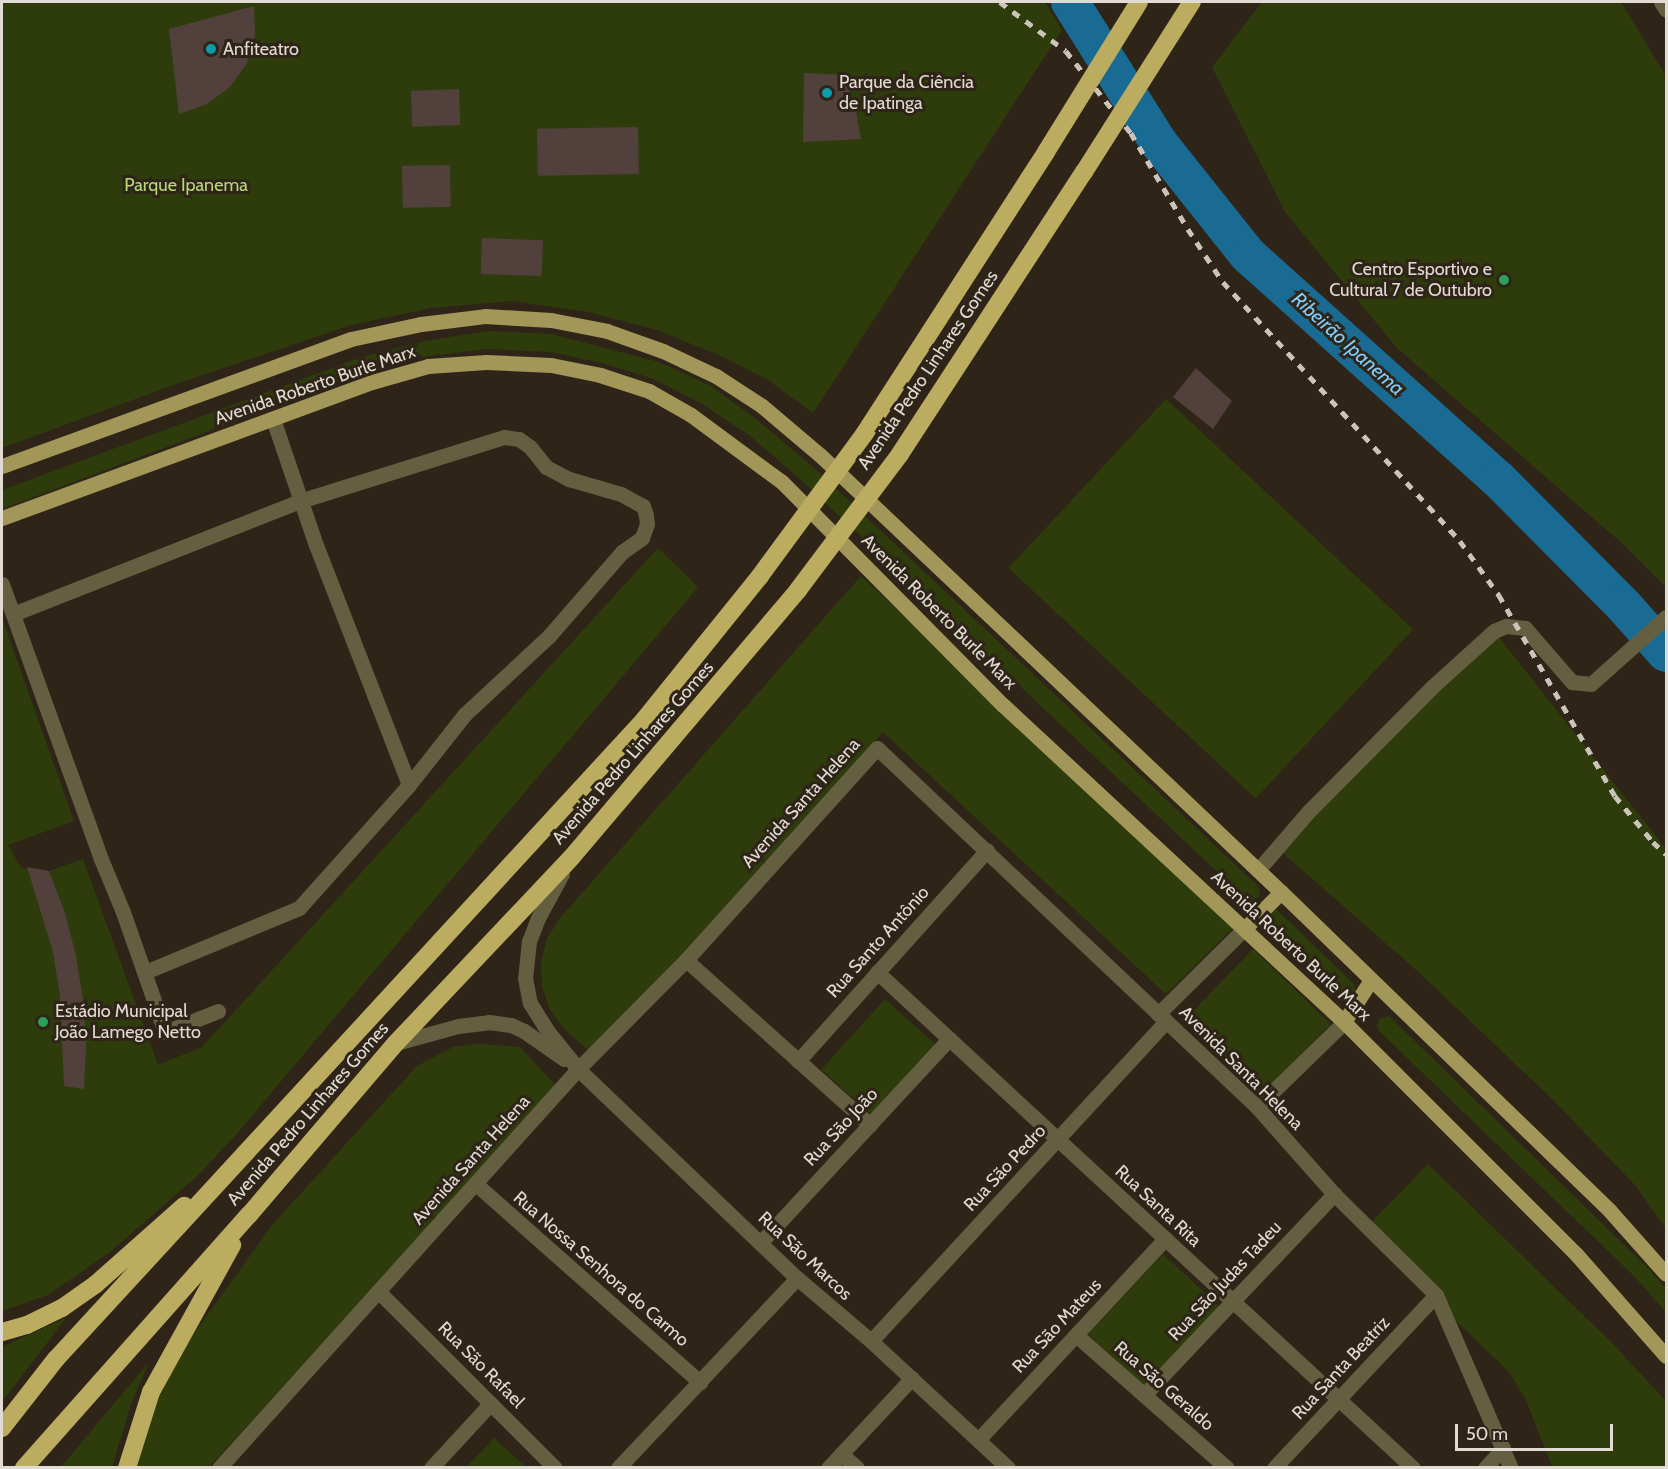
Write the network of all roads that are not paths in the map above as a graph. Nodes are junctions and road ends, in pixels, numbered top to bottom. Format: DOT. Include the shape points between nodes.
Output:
graph roads {
  1 [pos="1139,2"];
  2 [pos="1192,2"];
  3 [pos="1661,2"];
  4 [pos="1666,10"];
  5 [pos="273,419"];
  6 [pos="2,466"];
  7 [pos="303,500"];
  8 [pos="2,518"];
  9 [pos="2,584"];
  10 [pos="13,614"];
  11 [pos="1666,617"];
  12 [pos="410,785"];
  13 [pos="987,850"];
  14 [pos="571,858"];
  15 [pos="1258,870"];
  16 [pos="1281,892"];
  17 [pos="1245,928"];
  18 [pos="686,960"];
  19 [pos="145,972"];
  20 [pos="877,972"];
  21 [pos="1371,980"];
  22 [pos="218,1011"];
  23 [pos="1162,1017"];
  24 [pos="1344,1022"];
  25 [pos="949,1039"];
  26 [pos="396,1043"];
  27 [pos="798,1061"];
  28 [pos="578,1069"];
  29 [pos="1257,1107"];
  30 [pos="870,1125"];
  31 [pos="266,1133"];
  32 [pos="1059,1140"];
  33 [pos="477,1185"];
  34 [pos="1334,1194"];
  35 [pos="249,1215"];
  36 [pos="1165,1239"];
  37 [pos="761,1242"];
  38 [pos="1666,1274"];
  39 [pos="797,1278"];
  40 [pos="378,1291"];
  41 [pos="1436,1294"];
  42 [pos="1233,1301"];
  43 [pos="2,1332"];
  44 [pos="1076,1335"];
  45 [pos="871,1341"];
  46 [pos="1666,1356"];
  47 [pos="912,1378"];
  48 [pos="700,1382"];
  49 [pos="1144,1395"];
  50 [pos="1338,1399"];
  51 [pos="491,1403"];
  52 [pos="2,1428"];
  53 [pos="978,1440"];
  54 [pos="1503,1448"];
  55 [pos="841,1454"];
  56 [pos="24,1467"];
  57 [pos="127,1467"];
  58 [pos="219,1467"];
  59 [pos="431,1467"];
  60 [pos="555,1467"];
  61 [pos="618,1467"];
  62 [pos="828,1467"];
  63 [pos="857,1467"];
  64 [pos="1008,1467"];
  65 [pos="1227,1467"];
  66 [pos="1274,1467"];
  67 [pos="1413,1467"];
  68 [pos="1485,1467"];
  69 [pos="1511,1467"];
  1 -- 31 [label="highway, Avenida Pedro Linhares Gomes, bridge" via="865,433 760,576 644,720"];
  2 -- 14 [label="highway, Avenida Pedro Linhares Gomes, bridge" via="900,454 798,590"];
  3 -- 4 [label="street"];
  5 -- 7 [label="street"];
  5 -- 8 [label="main road, Avenida Roberto Burle Marx"];
  5 -- 17 [label="main road, Avenida Roberto Burle Marx" via="428,366 486,362 552,365 650,391 782,482 1003,705"];
  6 -- 15 [label="main road, Avenida Roberto Burle Marx" via="385,330 485,316 551,320 608,331 705,371 762,406 821,456"];
  7 -- 10 [label="street"];
  7 -- 12 [label="street" via="320,555"];
  7 -- 12 [label="street" via="504,437 525,443 546,467 569,479 621,494 642,506 646,514 642,538 622,552 549,636 465,714"];
  9 -- 10 [label="street"];
  10 -- 19 [label="street"];
  11 -- 15 [label="street" via="1591,684 1572,682 1525,628 1506,626 1494,631 1341,779"];
  12 -- 19 [label="street" via="299,908"];
  13 -- 18 [label="street, Avenida Santa Helena" via="877,748"];
  13 -- 20 [label="street, Rua Santo Antônio"];
  13 -- 23 [label="street, Avenida Santa Helena"];
  14 -- 26 [label="highway, Avenida Pedro Linhares Gomes"];
  14 -- 28 [label="street" via="529,941 525,978 530,1003"];
  15 -- 16 [label="main road, Avenida Roberto Burle Marx"];
  16 -- 17 [label="main road"];
  16 -- 21 [label="main road, Avenida Roberto Burle Marx"];
  17 -- 23 [label="street, Rua São Pedro"];
  17 -- 24 [label="main road, Avenida Roberto Burle Marx"];
  18 -- 27 [label="street"];
  18 -- 28 [label="street, Avenida Santa Helena"];
  19 -- 22 [label="street" via="165,1032"];
  20 -- 25 [label="street, Rua Santa Rita"];
  20 -- 27 [label="street, Rua Santo Antônio"];
  21 -- 24 [label="main road"];
  21 -- 38 [label="main road, Avenida Roberto Burle Marx" via="1610,1211"];
  23 -- 29 [label="street, Avenida Santa Helena"];
  23 -- 32 [label="street, Rua São Pedro"];
  24 -- 29 [label="street"];
  24 -- 46 [label="main road, Avenida Roberto Burle Marx" via="1576,1254"];
  25 -- 30 [label="street, Rua São João"];
  25 -- 32 [label="street, Rua Santa Rita"];
  26 -- 28 [label="street" via="458,1026 489,1022 511,1025"];
  26 -- 35 [label="highway, Avenida Pedro Linhares Gomes"];
  27 -- 30 [label="street"];
  28 -- 33 [label="street, Avenida Santa Helena"];
  28 -- 37 [label="street, Rua São Marcos"];
  29 -- 34 [label="street, Avenida Santa Helena"];
  30 -- 37 [label="street, Rua São João"];
  31 -- 43 [label="highway" via="96,1284 62,1308"];
  31 -- 52 [label="highway, Avenida Pedro Linhares Gomes" via="56,1359"];
  32 -- 36 [label="street, Rua Santa Rita"];
  32 -- 45 [label="street, Rua São Pedro"];
  33 -- 40 [label="street, Avenida Santa Helena"];
  33 -- 48 [label="street, Rua Nossa Senhora do Carmo"];
  34 -- 41 [label="street, Avenida Santa Helena"];
  34 -- 42 [label="street, Rua São Judas Tadeu"];
  35 -- 56 [label="highway, Avenida Pedro Linhares Gomes"];
  35 -- 57 [label="highway" via="155,1383"];
  36 -- 42 [label="street, Rua Santa Rita"];
  36 -- 44 [label="street, Rua São Mateus"];
  37 -- 39 [label="street, Rua São Marcos"];
  39 -- 45 [label="street, Rua São Marcos"];
  39 -- 48 [label="street"];
  40 -- 51 [label="street, Rua São Rafael"];
  40 -- 58 [label="street, Avenida Santa Helena"];
  41 -- 50 [label="street, Rua Santa Beatriz"];
  41 -- 54 [label="street, Avenida Santa Helena"];
  42 -- 49 [label="street, Rua São Judas Tadeu"];
  42 -- 50 [label="street, Rua Santa Rita"];
  44 -- 49 [label="street, Rua São Geraldo"];
  44 -- 53 [label="street, Rua São Mateus"];
  45 -- 47 [label="street, Rua São Marcos"];
  47 -- 53 [label="street, Rua São Marcos"];
  47 -- 55 [label="street"];
  48 -- 61 [label="street"];
  49 -- 65 [label="street, Rua São Geraldo"];
  50 -- 66 [label="street, Rua Santa Beatriz"];
  50 -- 67 [label="street, Rua Santa Rita"];
  51 -- 59 [label="street"];
  51 -- 60 [label="street, Rua São Rafael"];
  53 -- 64 [label="street, Rua São Marcos"];
  54 -- 68 [label="street"];
  54 -- 69 [label="street, Avenida Santa Helena"];
  55 -- 62 [label="street"];
  55 -- 63 [label="street"];
}
